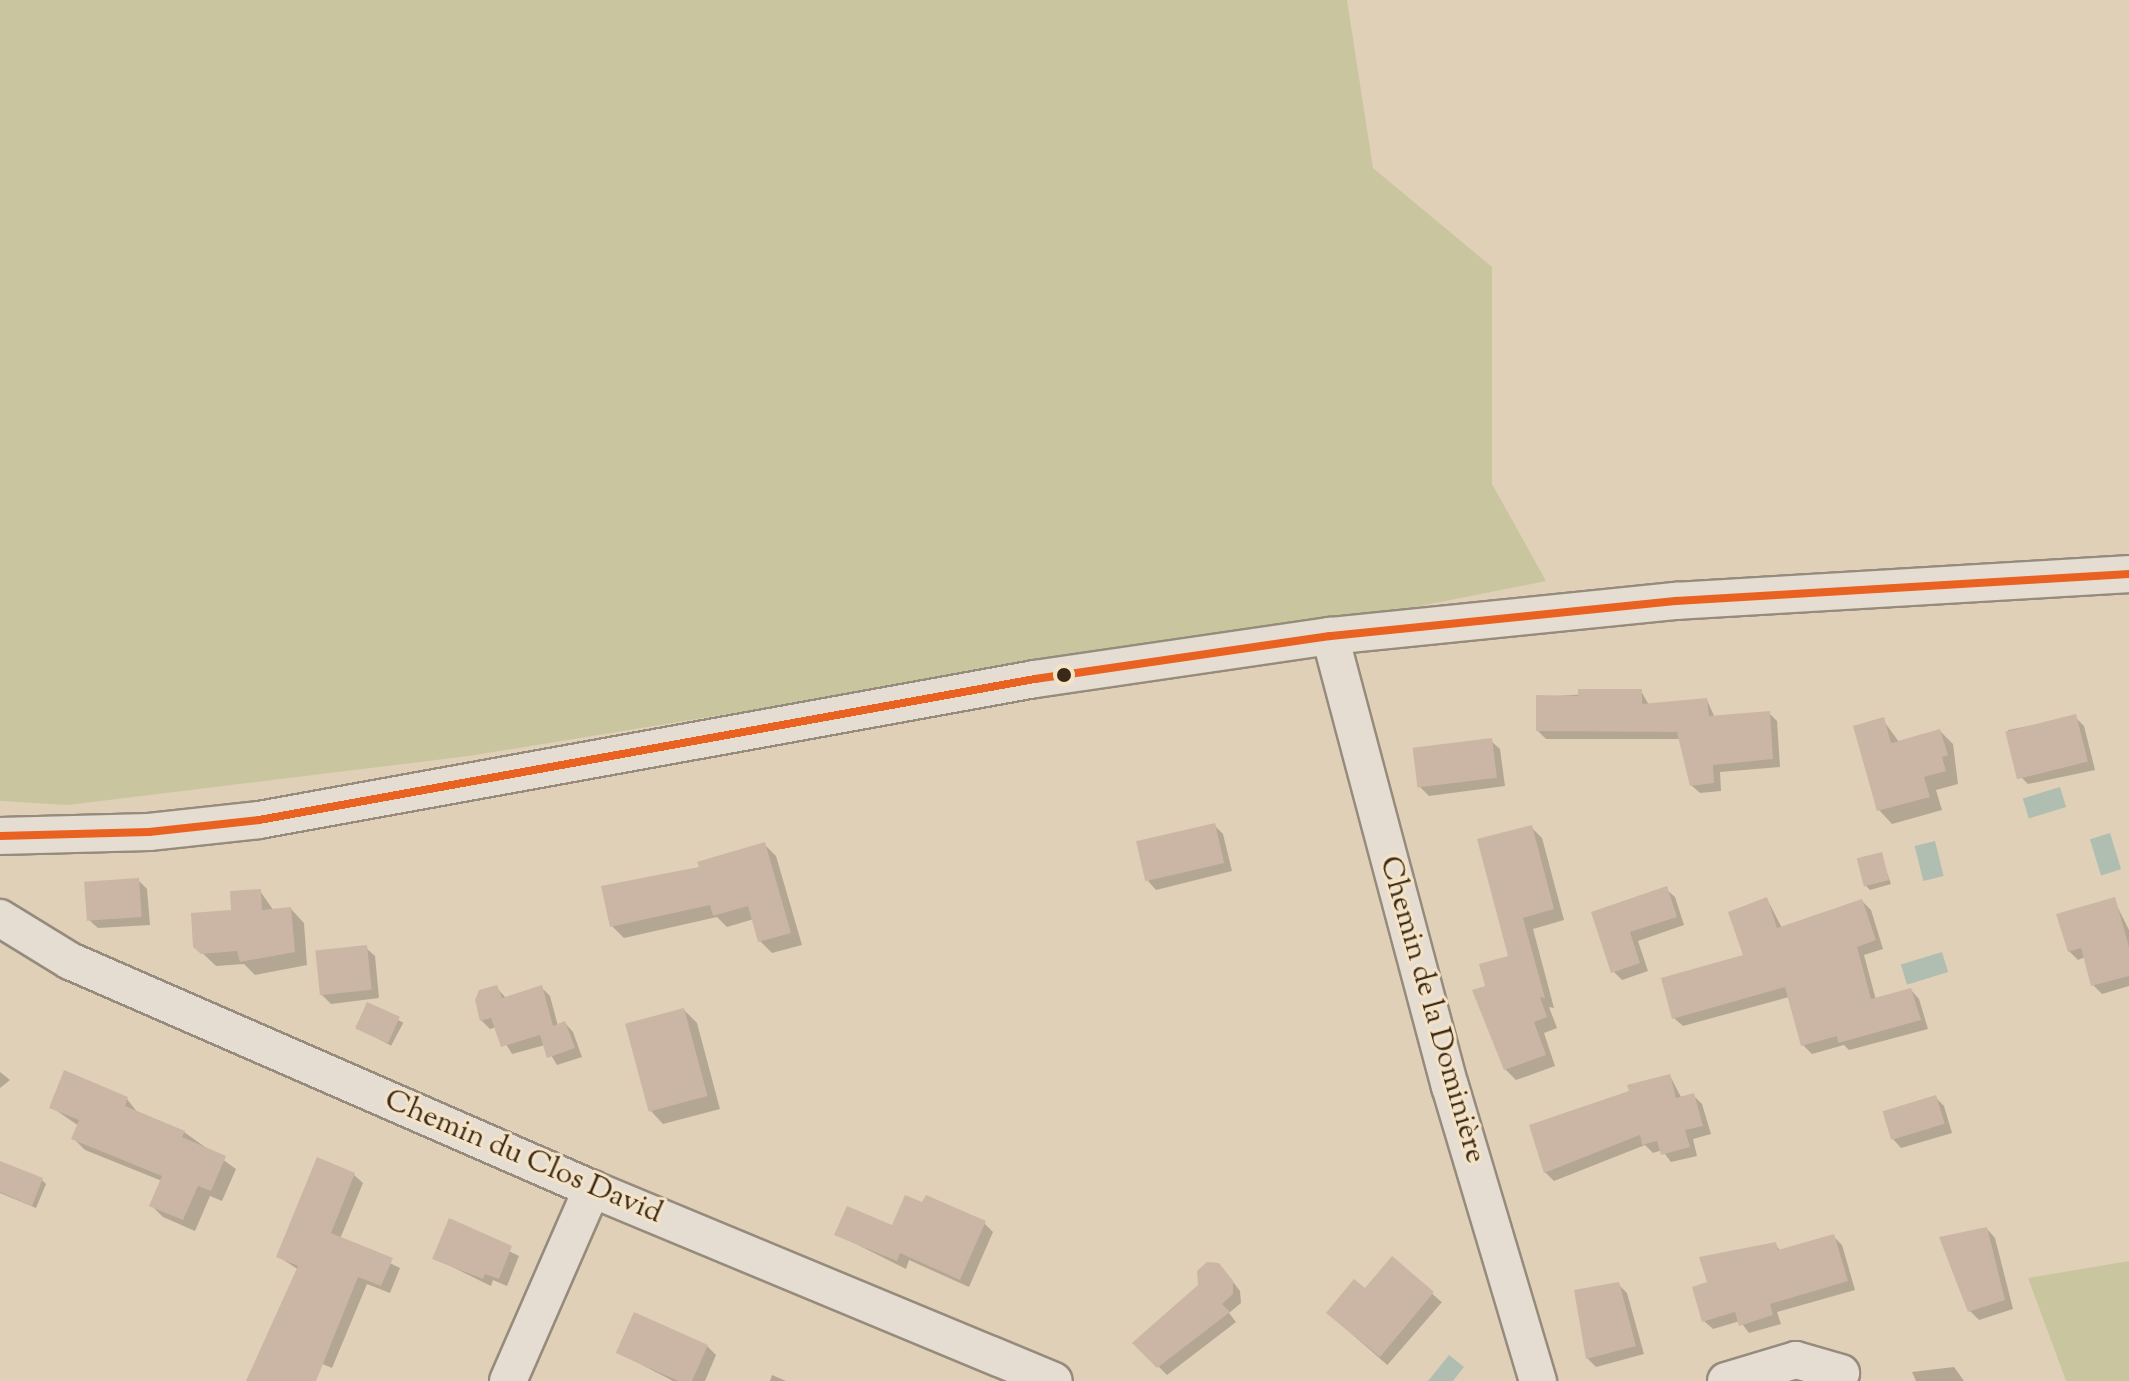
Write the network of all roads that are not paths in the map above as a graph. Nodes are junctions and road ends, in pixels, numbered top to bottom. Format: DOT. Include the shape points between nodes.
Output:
graph roads {
  1 [pos="2129,574"];
  2 [pos="1330,636"];
  3 [pos="0,836"];
  4 [pos="0,918"];
  5 [pos="592,1189"];
  6 [pos="1841,1373"];
  7 [pos="508,1381"];
  8 [pos="1054,1381"];
  9 [pos="1538,1381"];
  10 [pos="1726,1381"];
  1 -- 2 [label="street" via="1676,601"];
  2 -- 3 [label="street" via="1035,679 259,820 149,832"];
  2 -- 9 [label="street, Chemin de la Dominière" via="1450,1086"];
  4 -- 5 [label="street, Chemin du Clos David" via="70,961"];
  5 -- 7 [label="street"];
  5 -- 8 [label="street, Chemin du Clos David"];
  6 -- 10 [label="street" via="1796,1360"];
}
